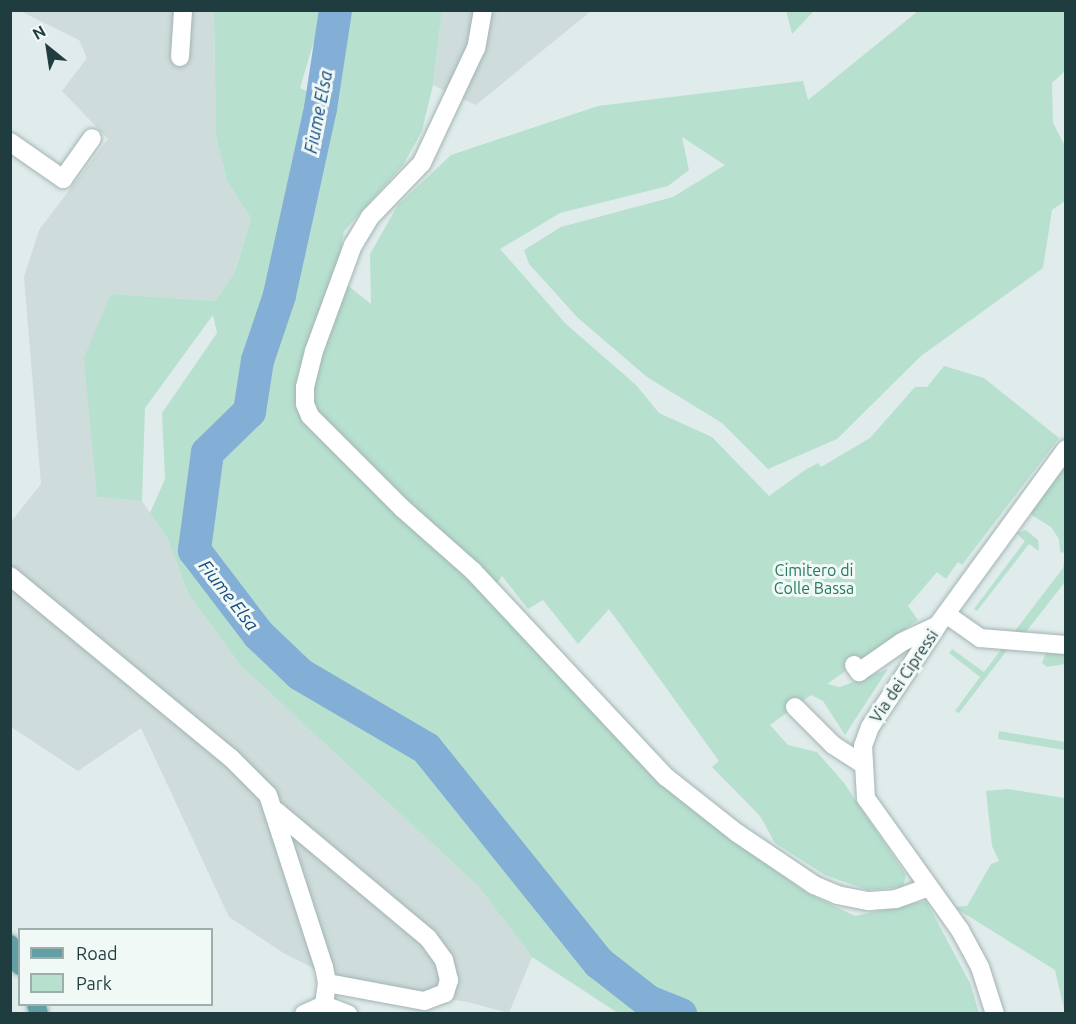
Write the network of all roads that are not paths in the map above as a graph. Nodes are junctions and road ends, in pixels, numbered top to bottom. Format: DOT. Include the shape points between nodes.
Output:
graph roads {
  1 [pos="183,10"];
  2 [pos="483,10"];
  3 [pos="180,57"];
  4 [pos="92,138"];
  5 [pos="10,142"];
  6 [pos="1065,448"];
  7 [pos="10,576"];
  8 [pos="941,620"];
  9 [pos="1065,645"];
  10 [pos="854,665"];
  11 [pos="795,706"];
  12 [pos="862,764"];
  13 [pos="276,811"];
  14 [pos="927,888"];
  15 [pos="10,944"];
  16 [pos="18,962"];
  17 [pos="327,983"];
  18 [pos="324,1005"];
  19 [pos="304,1014"];
  20 [pos="348,1014"];
  21 [pos="995,1014"];
  1 -- 3 [label="street"];
  2 -- 14 [label="street" via="476,48 422,163 370,217 353,245 314,351 305,387 310,416 403,509 473,571 666,777 736,833 814,885 837,895 869,901 896,899"];
  4 -- 5 [label="street" via="63,179"];
  6 -- 8 [label="street, Via dei Cipressi"];
  7 -- 13 [label="street" via="231,758 266,792"];
  8 -- 9 [label="street" via="980,638"];
  8 -- 10 [label="street" via="859,672"];
  8 -- 12 [label="street, Via dei Cipressi" via="870,727"];
  11 -- 12 [label="street" via="833,745"];
  12 -- 14 [label="street, Via dei Cipressi" via="866,798"];
  13 -- 17 [label="street"];
  13 -- 17 [label="street" via="428,938 444,960 449,980 445,993 424,1001"];
  14 -- 21 [label="street, Via dei Cipressi" via="972,951"];
  15 -- 16 [label="main road"];
  17 -- 18 [label="street"];
  18 -- 19 [label="street"];
  18 -- 20 [label="street"];
}
